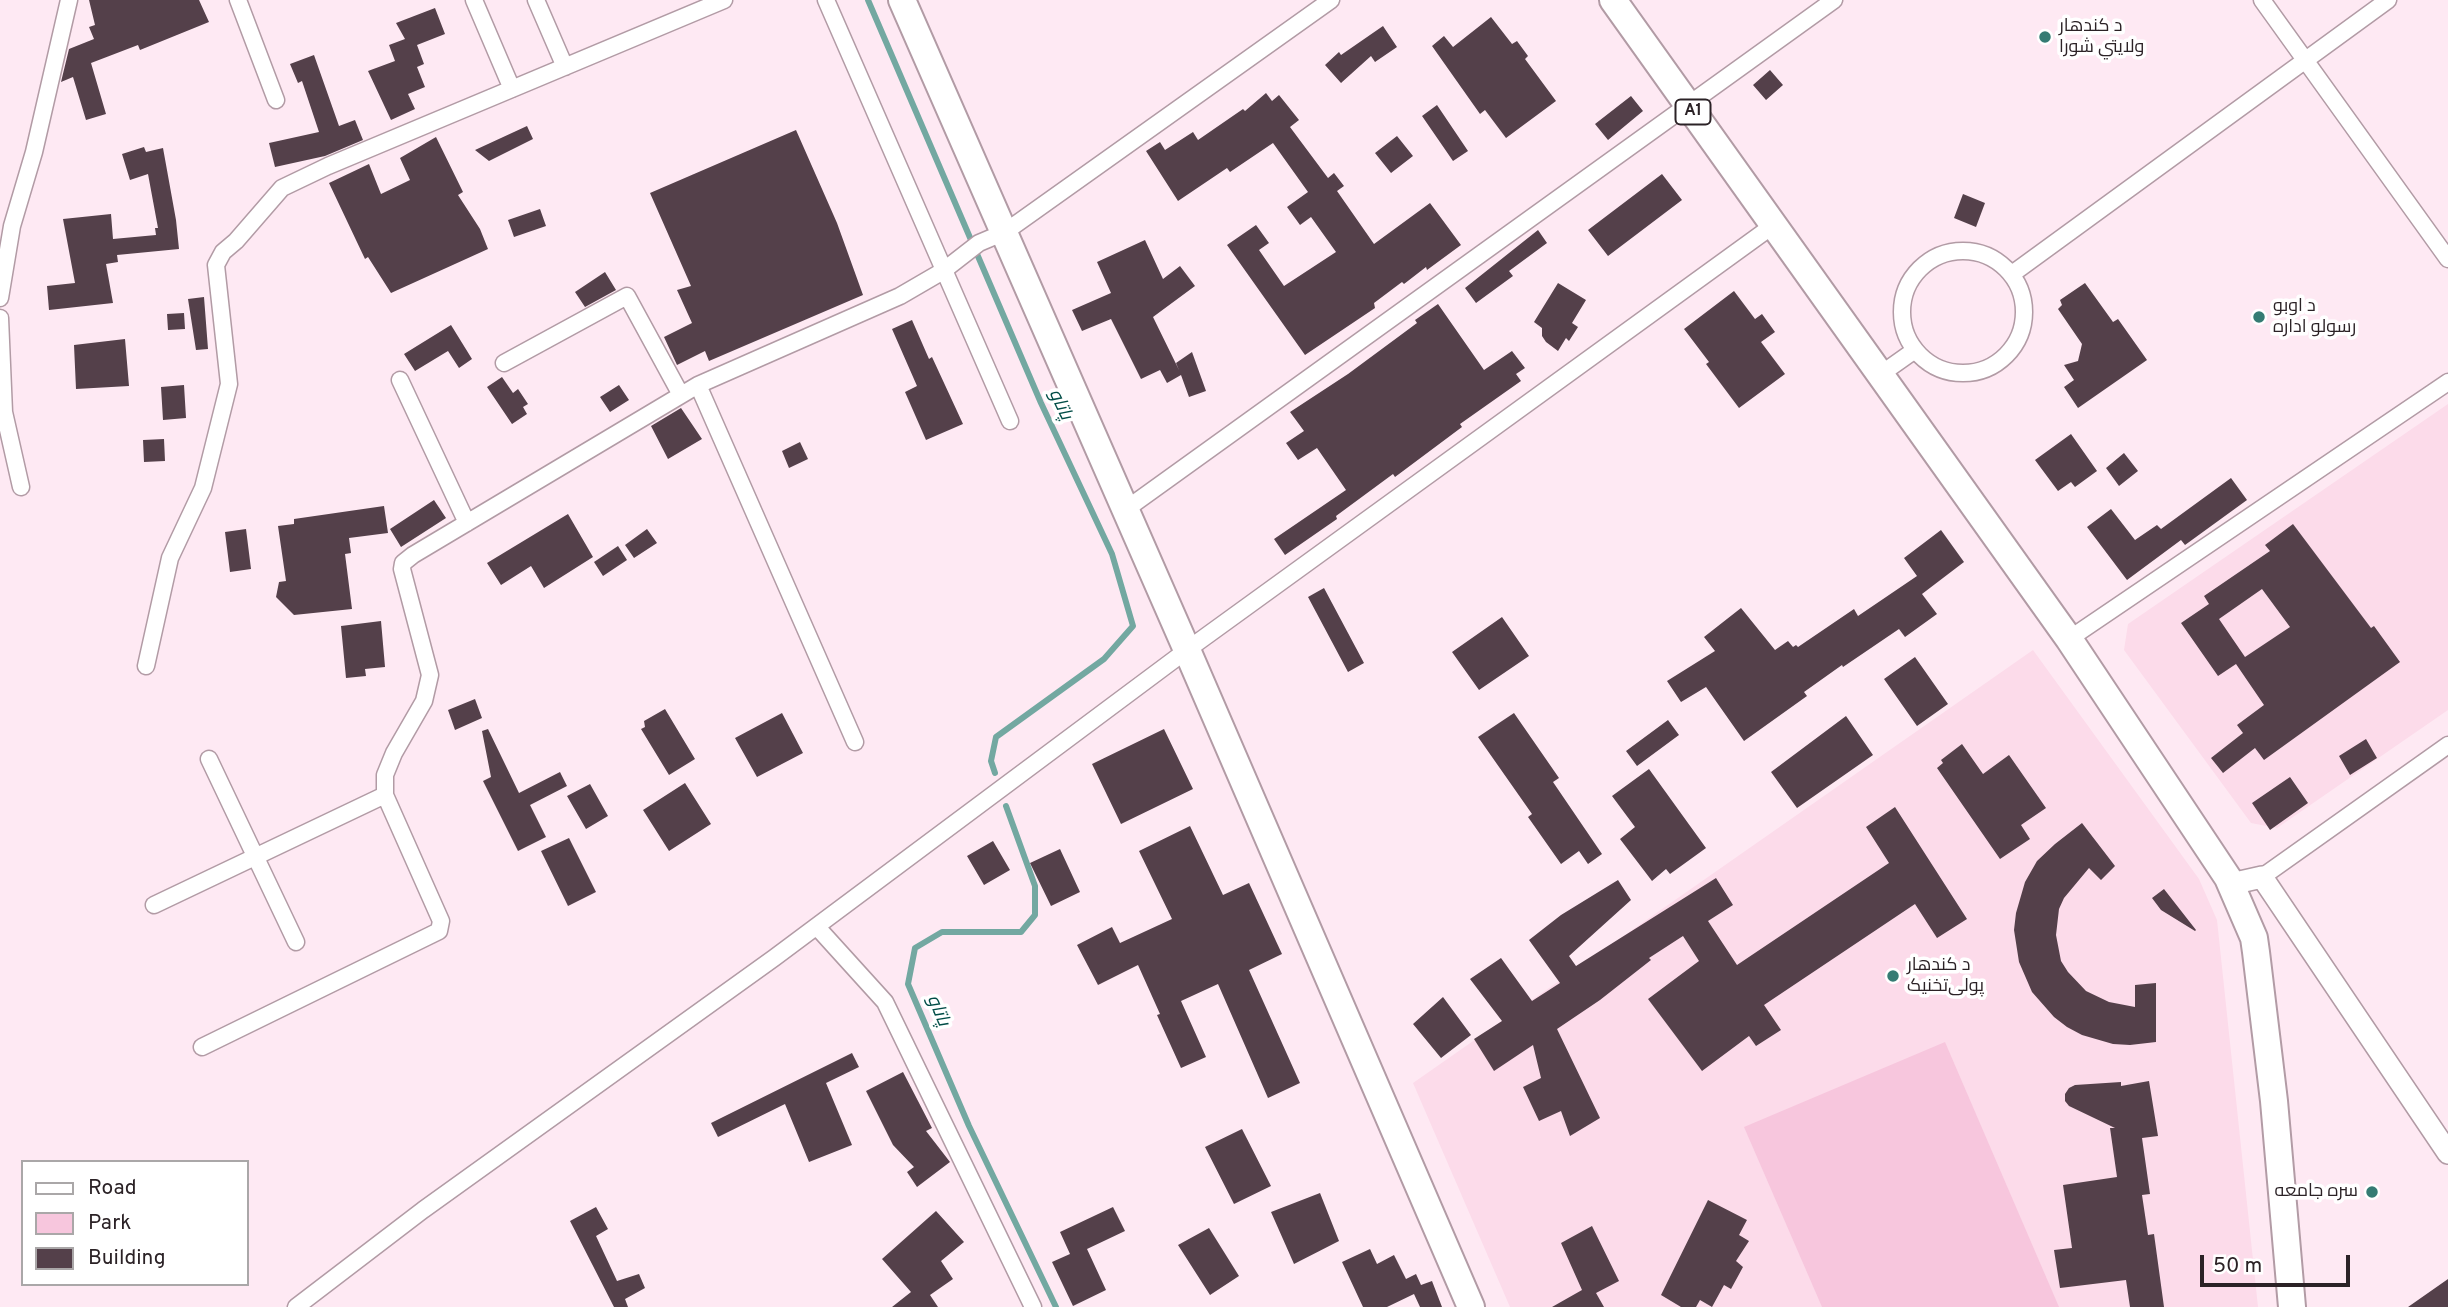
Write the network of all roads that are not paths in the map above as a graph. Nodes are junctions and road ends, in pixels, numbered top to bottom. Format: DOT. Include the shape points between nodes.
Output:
graph roads {
  1 [pos="69,0"];
  2 [pos="238,0"];
  3 [pos="474,0"];
  4 [pos="536,0"];
  5 [pos="724,0"];
  6 [pos="825,0"];
  7 [pos="902,0"];
  8 [pos="1331,0"];
  9 [pos="1613,0"];
  10 [pos="1834,0"];
  11 [pos="2262,0"];
  12 [pos="2388,0"];
  13 [pos="2306,60"];
  14 [pos="565,67"];
  15 [pos="512,89"];
  16 [pos="276,100"];
  17 [pos="1688,105"];
  18 [pos="1775,225"];
  19 [pos="6,230"];
  20 [pos="1005,232"];
  21 [pos="2448,259"];
  22 [pos="943,271"];
  23 [pos="2012,274"];
  24 [pos="0,298"];
  25 [pos="0,318"];
  26 [pos="1915,350"];
  27 [pos="504,363"];
  28 [pos="1881,374"];
  29 [pos="400,380"];
  30 [pos="2448,382"];
  31 [pos="698,385"];
  32 [pos="681,395"];
  33 [pos="1010,421"];
  34 [pos="21,487"];
  35 [pos="1125,510"];
  36 [pos="467,523"];
  37 [pos="2069,639"];
  38 [pos="1187,650"];
  39 [pos="146,666"];
  40 [pos="855,742"];
  41 [pos="2448,745"];
  42 [pos="209,759"];
  43 [pos="385,795"];
  44 [pos="256,856"];
  45 [pos="2262,877"];
  46 [pos="2231,884"];
  47 [pos="154,905"];
  48 [pos="817,927"];
  49 [pos="296,942"];
  50 [pos="202,1047"];
  51 [pos="2448,1153"];
  52 [pos="296,1307"];
  53 [pos="1033,1307"];
  54 [pos="1471,1307"];
  55 [pos="2292,1307"];
  1 -- 19 [label="street" via="34,152"];
  2 -- 16 [label="street"];
  3 -- 15 [label="street"];
  4 -- 14 [label="street"];
  5 -- 14 [label="street"];
  6 -- 22 [label="street"];
  7 -- 20 [label="main road"];
  8 -- 20 [label="street"];
  9 -- 17 [label="main road, A1"];
  10 -- 17 [label="street"];
  11 -- 13 [label="street"];
  12 -- 13 [label="street"];
  13 -- 21 [label="street"];
  13 -- 23 [label="street"];
  14 -- 15 [label="street"];
  15 -- 39 [label="street" via="282,188 223,252 216,265 229,384 203,488 170,558"];
  17 -- 18 [label="main road, A1"];
  17 -- 35 [label="street"];
  18 -- 28 [label="main road"];
  18 -- 38 [label="street"];
  19 -- 24 [label="street"];
  20 -- 22 [label="street" via="979,243"];
  20 -- 35 [label="main road"];
  22 -- 31 [label="street" via="900,296"];
  22 -- 33 [label="street"];
  23 -- 26 [label="street" via="2025,310 2023,329 2002,361 1985,370 1947,371"];
  23 -- 26 [label="street" via="1976,251 1934,257 1917,270 1906,289 1902,310 1905,331"];
  25 -- 34 [label="street" via="4,412"];
  26 -- 28 [label="street"];
  27 -- 32 [label="street" via="627,296"];
  28 -- 37 [label="main road"];
  29 -- 36 [label="street"];
  30 -- 37 [label="street"];
  31 -- 32 [label="street"];
  31 -- 40 [label="street"];
  32 -- 36 [label="street"];
  35 -- 38 [label="main road"];
  36 -- 43 [label="street" via="403,563 430,675 424,701 385,775"];
  37 -- 46 [label="main road"];
  38 -- 48 [label="street"];
  38 -- 54 [label="main road"];
  41 -- 45 [label="street"];
  42 -- 44 [label="street"];
  43 -- 44 [label="street"];
  43 -- 50 [label="street" via="441,921 439,931"];
  44 -- 47 [label="street"];
  44 -- 49 [label="street"];
  45 -- 46 [label="street"];
  45 -- 51 [label="street"];
  46 -- 55 [label="main road" via="2255,945"];
  48 -- 52 [label="street" via="423,1210"];
  48 -- 53 [label="street" via="885,1002"];
}
